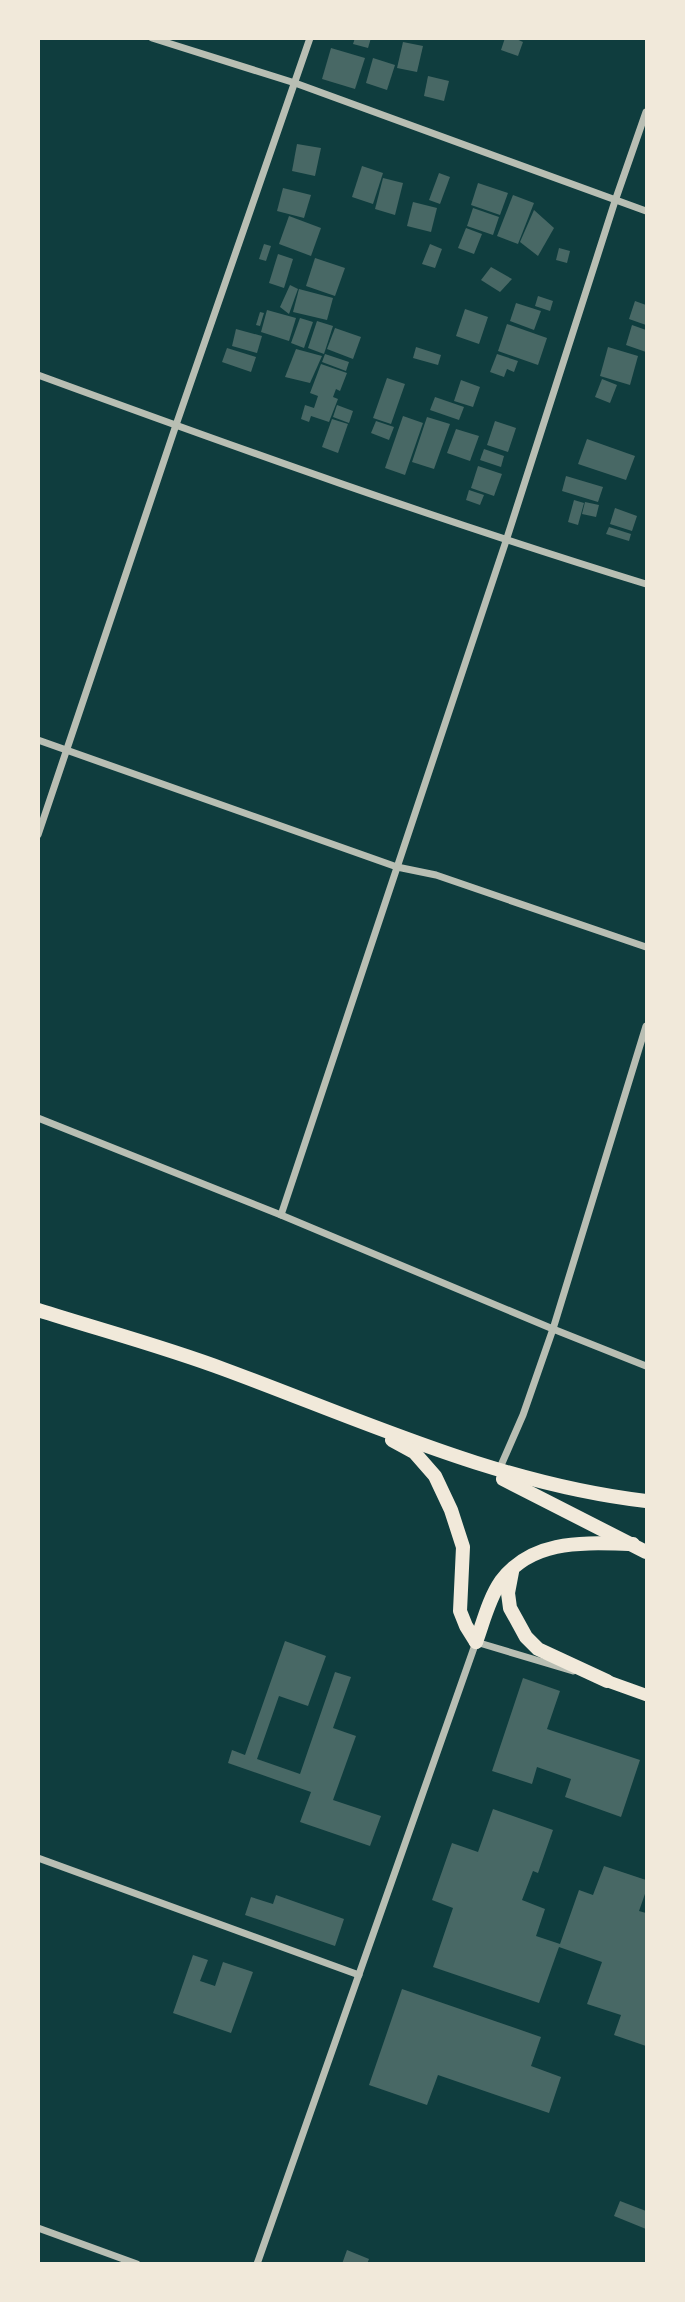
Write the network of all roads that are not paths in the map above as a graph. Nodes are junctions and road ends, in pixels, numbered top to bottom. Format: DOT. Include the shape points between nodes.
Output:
graph roads {
  1 [pos="152,38"];
  2 [pos="310,38"];
  3 [pos="295,83"];
  4 [pos="646,112"];
  5 [pos="615,201"];
  6 [pos="646,211"];
  7 [pos="38,374"];
  8 [pos="176,425"];
  9 [pos="506,541"];
  10 [pos="646,584"];
  11 [pos="38,740"];
  12 [pos="68,750"];
  13 [pos="38,835"];
  14 [pos="397,867"];
  15 [pos="646,947"];
  16 [pos="646,1026"];
  17 [pos="38,1118"];
  18 [pos="281,1215"];
  19 [pos="38,1310"];
  20 [pos="553,1329"];
  21 [pos="646,1366"];
  22 [pos="347,1416"];
  23 [pos="461,1458"];
  24 [pos="498,1471"];
  25 [pos="646,1501"];
  26 [pos="633,1544"];
  27 [pos="646,1552"];
  28 [pos="512,1570"];
  29 [pos="476,1642"];
  30 [pos="607,1681"];
  31 [pos="646,1695"];
  32 [pos="38,1858"];
  33 [pos="359,1975"];
  34 [pos="38,2228"];
  35 [pos="137,2263"];
  36 [pos="257,2263"];
  1 -- 3 [label="street"];
  2 -- 3 [label="street"];
  3 -- 5 [label="street"];
  3 -- 8 [label="street"];
  4 -- 5 [label="street"];
  5 -- 6 [label="street"];
  5 -- 9 [label="street"];
  7 -- 8 [label="street"];
  8 -- 9 [label="street"];
  8 -- 12 [label="street"];
  9 -- 10 [label="street"];
  9 -- 14 [label="street"];
  11 -- 12 [label="street"];
  12 -- 13 [label="street"];
  12 -- 14 [label="street"];
  14 -- 15 [label="street" via="436,875"];
  14 -- 18 [label="street"];
  16 -- 20 [label="street"];
  17 -- 18 [label="street"];
  18 -- 20 [label="street"];
  19 -- 22 [label="highway" via="223,1369"];
  20 -- 21 [label="street"];
  20 -- 24 [label="street"];
  22 -- 23 [label="highway"];
  22 -- 29 [label="highway" via="414,1452 435,1476 463,1548 460,1611"];
  23 -- 24 [label="highway"];
  23 -- 26 [label="highway"];
  24 -- 25 [label="highway" via="583,1492"];
  26 -- 27 [label="highway"];
  26 -- 28 [label="highway" via="578,1543 549,1548"];
  28 -- 29 [label="highway" via="495,1594"];
  28 -- 30 [label="highway" via="510,1608 526,1637 538,1649"];
  29 -- 30 [label="street"];
  29 -- 33 [label="street"];
  30 -- 31 [label="main road"];
  32 -- 33 [label="street"];
  33 -- 36 [label="street"];
  34 -- 35 [label="street"];
}
